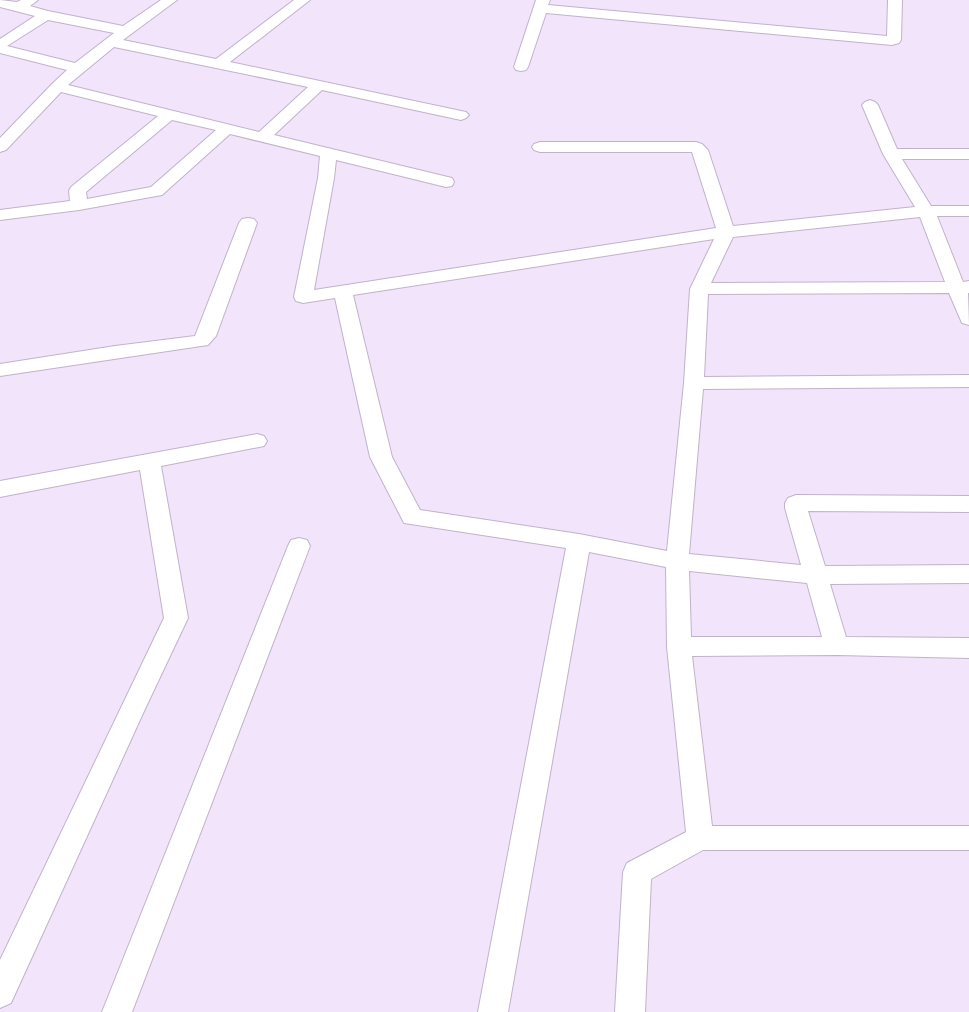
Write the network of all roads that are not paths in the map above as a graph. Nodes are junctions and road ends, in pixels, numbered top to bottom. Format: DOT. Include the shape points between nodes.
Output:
graph roads {
  1 [pos="170,0"];
  2 [pos="302,0"];
  3 [pos="895,0"];
  4 [pos="0,3"];
  5 [pos="25,3"];
  6 [pos="542,4"];
  7 [pos="46,14"];
  8 [pos="125,31"];
  9 [pos="112,42"];
  10 [pos="0,45"];
  11 [pos="0,49"];
  12 [pos="219,64"];
  13 [pos="521,67"];
  14 [pos="78,68"];
  15 [pos="319,85"];
  16 [pos="57,87"];
  17 [pos="870,105"];
  18 [pos="170,114"];
  19 [pos="461,115"];
  20 [pos="228,128"];
  21 [pos="263,137"];
  22 [pos="0,147"];
  23 [pos="540,148"];
  24 [pos="328,153"];
  25 [pos="891,154"];
  26 [pos="969,154"];
  27 [pos="446,182"];
  28 [pos="79,205"];
  29 [pos="926,211"];
  30 [pos="969,211"];
  31 [pos="0,215"];
  32 [pos="248,223"];
  33 [pos="726,232"];
  34 [pos="963,287"];
  35 [pos="699,290"];
  36 [pos="343,291"];
  37 [pos="969,319"];
  38 [pos="0,370"];
  39 [pos="969,381"];
  40 [pos="694,384"];
  41 [pos="257,441"];
  42 [pos="149,461"];
  43 [pos="0,489"];
  44 [pos="969,504"];
  45 [pos="579,542"];
  46 [pos="300,546"];
  47 [pos="677,561"];
  48 [pos="816,574"];
  49 [pos="969,574"];
  50 [pos="837,646"];
  51 [pos="679,647"];
  52 [pos="969,648"];
  53 [pos="700,838"];
  54 [pos="969,838"];
  55 [pos="0,993"];
  56 [pos="117,1012"];
  57 [pos="493,1012"];
  58 [pos="630,1012"];
  1 -- 8 [label="street"];
  2 -- 12 [label="street"];
  3 -- 6 [label="street" via="892,41"];
  4 -- 5 [label="street"];
  5 -- 7 [label="street"];
  6 -- 13 [label="street"];
  7 -- 8 [label="street"];
  7 -- 10 [label="street"];
  8 -- 9 [label="street"];
  9 -- 12 [label="street"];
  9 -- 14 [label="street"];
  11 -- 14 [label="street"];
  12 -- 15 [label="street"];
  14 -- 16 [label="street"];
  15 -- 19 [label="street"];
  15 -- 21 [label="street"];
  16 -- 18 [label="street"];
  16 -- 22 [label="street"];
  17 -- 25 [label="street"];
  18 -- 20 [label="street"];
  18 -- 28 [label="street" via="77,191"];
  20 -- 21 [label="street"];
  20 -- 28 [label="street" via="156,191"];
  21 -- 24 [label="street"];
  23 -- 33 [label="street" via="696,147 700,150"];
  24 -- 27 [label="street"];
  24 -- 36 [label="street" via="326,178 302,295 306,297"];
  25 -- 26 [label="street"];
  25 -- 29 [label="street"];
  28 -- 31 [label="street"];
  29 -- 30 [label="street"];
  29 -- 33 [label="street"];
  29 -- 34 [label="street"];
  32 -- 38 [label="street" via="206,336 201,341"];
  33 -- 35 [label="street"];
  33 -- 36 [label="street"];
  34 -- 35 [label="street"];
  34 -- 37 [label="street"];
  35 -- 40 [label="street"];
  36 -- 45 [label="street" via="381,458 412,517"];
  39 -- 40 [label="street"];
  40 -- 47 [label="street"];
  41 -- 42 [label="street"];
  42 -- 43 [label="street"];
  42 -- 55 [label="street" via="176,618"];
  44 -- 48 [label="street" via="796,503"];
  45 -- 47 [label="street"];
  45 -- 57 [label="street"];
  46 -- 56 [label="street"];
  47 -- 48 [label="street"];
  47 -- 51 [label="street"];
  48 -- 49 [label="street"];
  48 -- 50 [label="street"];
  50 -- 51 [label="street"];
  50 -- 52 [label="street"];
  51 -- 53 [label="street"];
  53 -- 54 [label="street"];
  53 -- 58 [label="street" via="637,872"];
}
